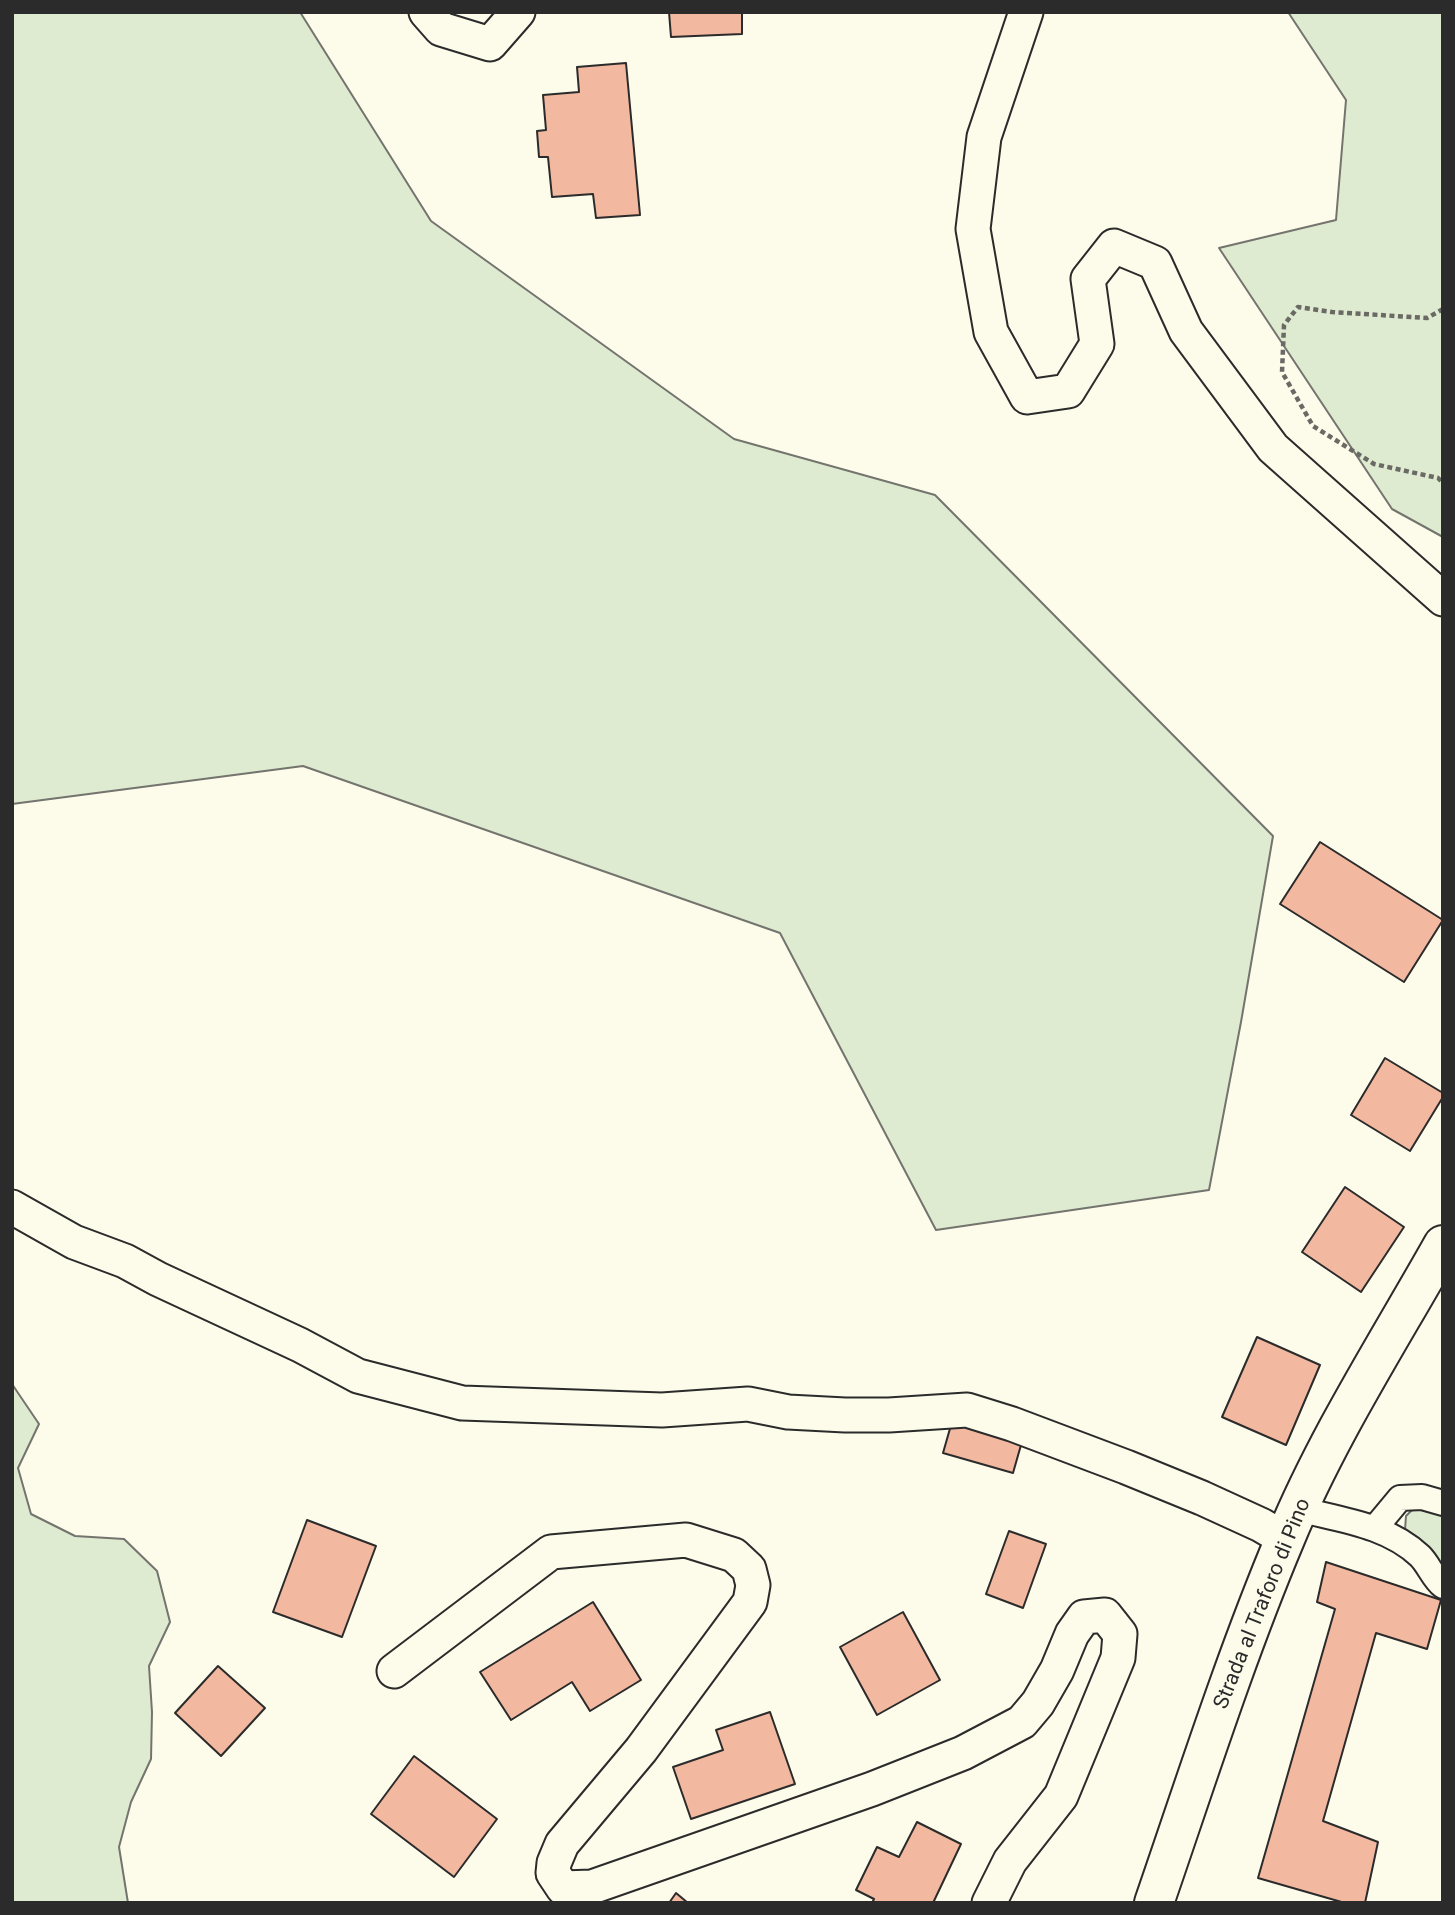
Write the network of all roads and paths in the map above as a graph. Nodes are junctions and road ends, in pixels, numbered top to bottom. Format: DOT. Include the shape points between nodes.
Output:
graph roads {
  1 [pos="426,12"];
  2 [pos="518,12"];
  3 [pos="1026,12"];
  4 [pos="1443,309"];
  5 [pos="1443,483"];
  6 [pos="1443,599"];
  7 [pos="12,1207"];
  8 [pos="1443,1245"];
  9 [pos="1443,1503"];
  10 [pos="1292,1524"];
  11 [pos="1375,1528"];
  12 [pos="1443,1587"];
  13 [pos="394,1671"];
  14 [pos="989,1903"];
  15 [pos="1154,1903"];
  1 -- 2 [label="street" via="442,29 490,44"];
  3 -- 6 [label="street" via="984,137 973,229 991,332 1027,397 1068,391 1097,344 1088,279 1114,246 1155,263 1186,331 1273,449"];
  4 -- 5 [label="path" via="1427,318 1298,307 1284,325 1282,372 1314,426 1374,464"];
  7 -- 10 [label="street" via="74,1242 125,1261 358,1376 462,1403 662,1410 748,1404 845,1415 967,1410 1138,1472 1237,1514"];
  8 -- 10 [label="main road, Strada al Traforo di Pino" via="1339,1429"];
  9 -- 11 [label="street" via="1422,1497 1400,1498"];
  10 -- 11 [label="street"];
  10 -- 15 [label="main road, Strada al Traforo di Pino" via="1240,1655"];
  11 -- 12 [label="street" via="1399,1539"];
  13 -- 14 [label="street" via="551,1552 686,1540 734,1555 749,1569 753,1585 750,1602 641,1750 562,1844 553,1872 563,1888 592,1887 963,1753 1021,1722 1038,1703 1084,1617 1105,1615 1120,1634 1118,1658 1098,1709 1061,1796 1010,1861"];
}
